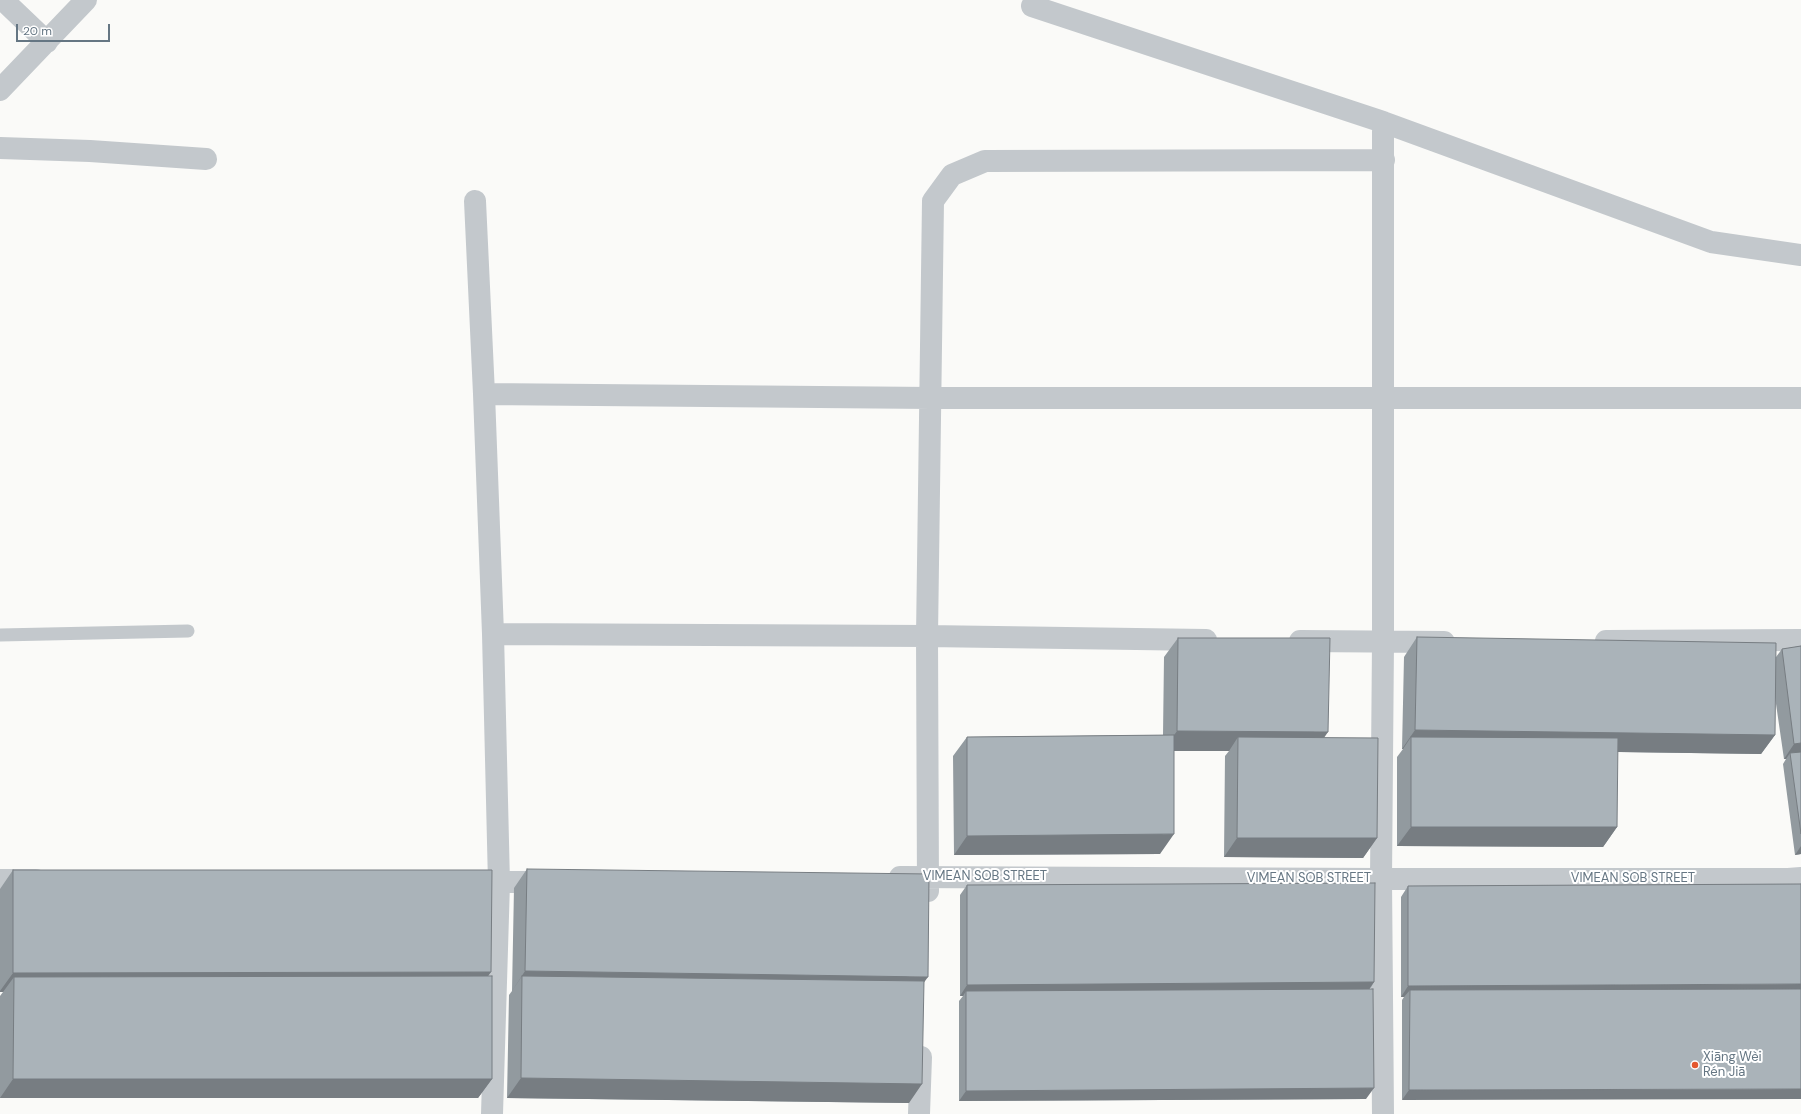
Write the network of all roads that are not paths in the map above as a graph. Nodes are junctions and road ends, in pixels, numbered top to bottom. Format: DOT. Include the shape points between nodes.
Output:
graph roads {
  1 [pos="3,0"];
  2 [pos="86,0"];
  3 [pos="1032,6"];
  4 [pos="47,42"];
  5 [pos="0,90"];
  6 [pos="1384,122"];
  7 [pos="0,148"];
  8 [pos="206,158"];
  9 [pos="1384,160"];
  10 [pos="475,201"];
  11 [pos="1801,255"];
  12 [pos="484,394"];
  13 [pos="931,398"];
  14 [pos="1383,398"];
  15 [pos="1801,398"];
  16 [pos="188,631"];
  17 [pos="0,634"];
  18 [pos="493,634"];
  19 [pos="927,636"];
  20 [pos="1226,640"];
  21 [pos="1801,640"];
  22 [pos="1281,641"];
  23 [pos="1588,641"];
  24 [pos="1383,642"];
  25 [pos="1462,642"];
  26 [pos="928,876"];
  27 [pos="881,877"];
  28 [pos="1801,878"];
  29 [pos="1381,879"];
  30 [pos="0,880"];
  31 [pos="56,880"];
  32 [pos="444,882"];
  33 [pos="571,882"];
  34 [pos="499,883"];
  35 [pos="927,908"];
  36 [pos="922,1035"];
  37 [pos="492,1114"];
  38 [pos="919,1114"];
  39 [pos="1383,1114"];
  1 -- 4 [label="street"];
  2 -- 4 [label="street"];
  3 -- 6 [label="street"];
  4 -- 5 [label="street"];
  6 -- 9 [label="street"];
  6 -- 11 [label="street" via="1711,242"];
  7 -- 8 [label="street"];
  9 -- 13 [label="street" via="985,161 952,174 932,201"];
  9 -- 14 [label="street"];
  10 -- 12 [label="street"];
  12 -- 13 [label="street"];
  12 -- 18 [label="street"];
  13 -- 14 [label="street"];
  13 -- 19 [label="street"];
  14 -- 15 [label="street"];
  14 -- 24 [label="street"];
  16 -- 17 [label="lane"];
  18 -- 19 [label="street"];
  18 -- 34 [label="street"];
  19 -- 20 [label="street"];
  19 -- 26 [label="street"];
  21 -- 23 [label="street"];
  22 -- 24 [label="street"];
  24 -- 25 [label="street"];
  24 -- 29 [label="street"];
  26 -- 27 [label="street, VIMEAN SOB STREET"];
  26 -- 29 [label="street, VIMEAN SOB STREET"];
  26 -- 35 [label="street"];
  28 -- 29 [label="street, VIMEAN SOB STREET"];
  29 -- 39 [label="street"];
  30 -- 31 [label="street"];
  32 -- 34 [label="street"];
  33 -- 34 [label="street"];
  34 -- 37 [label="street"];
  36 -- 38 [label="street"];
}
